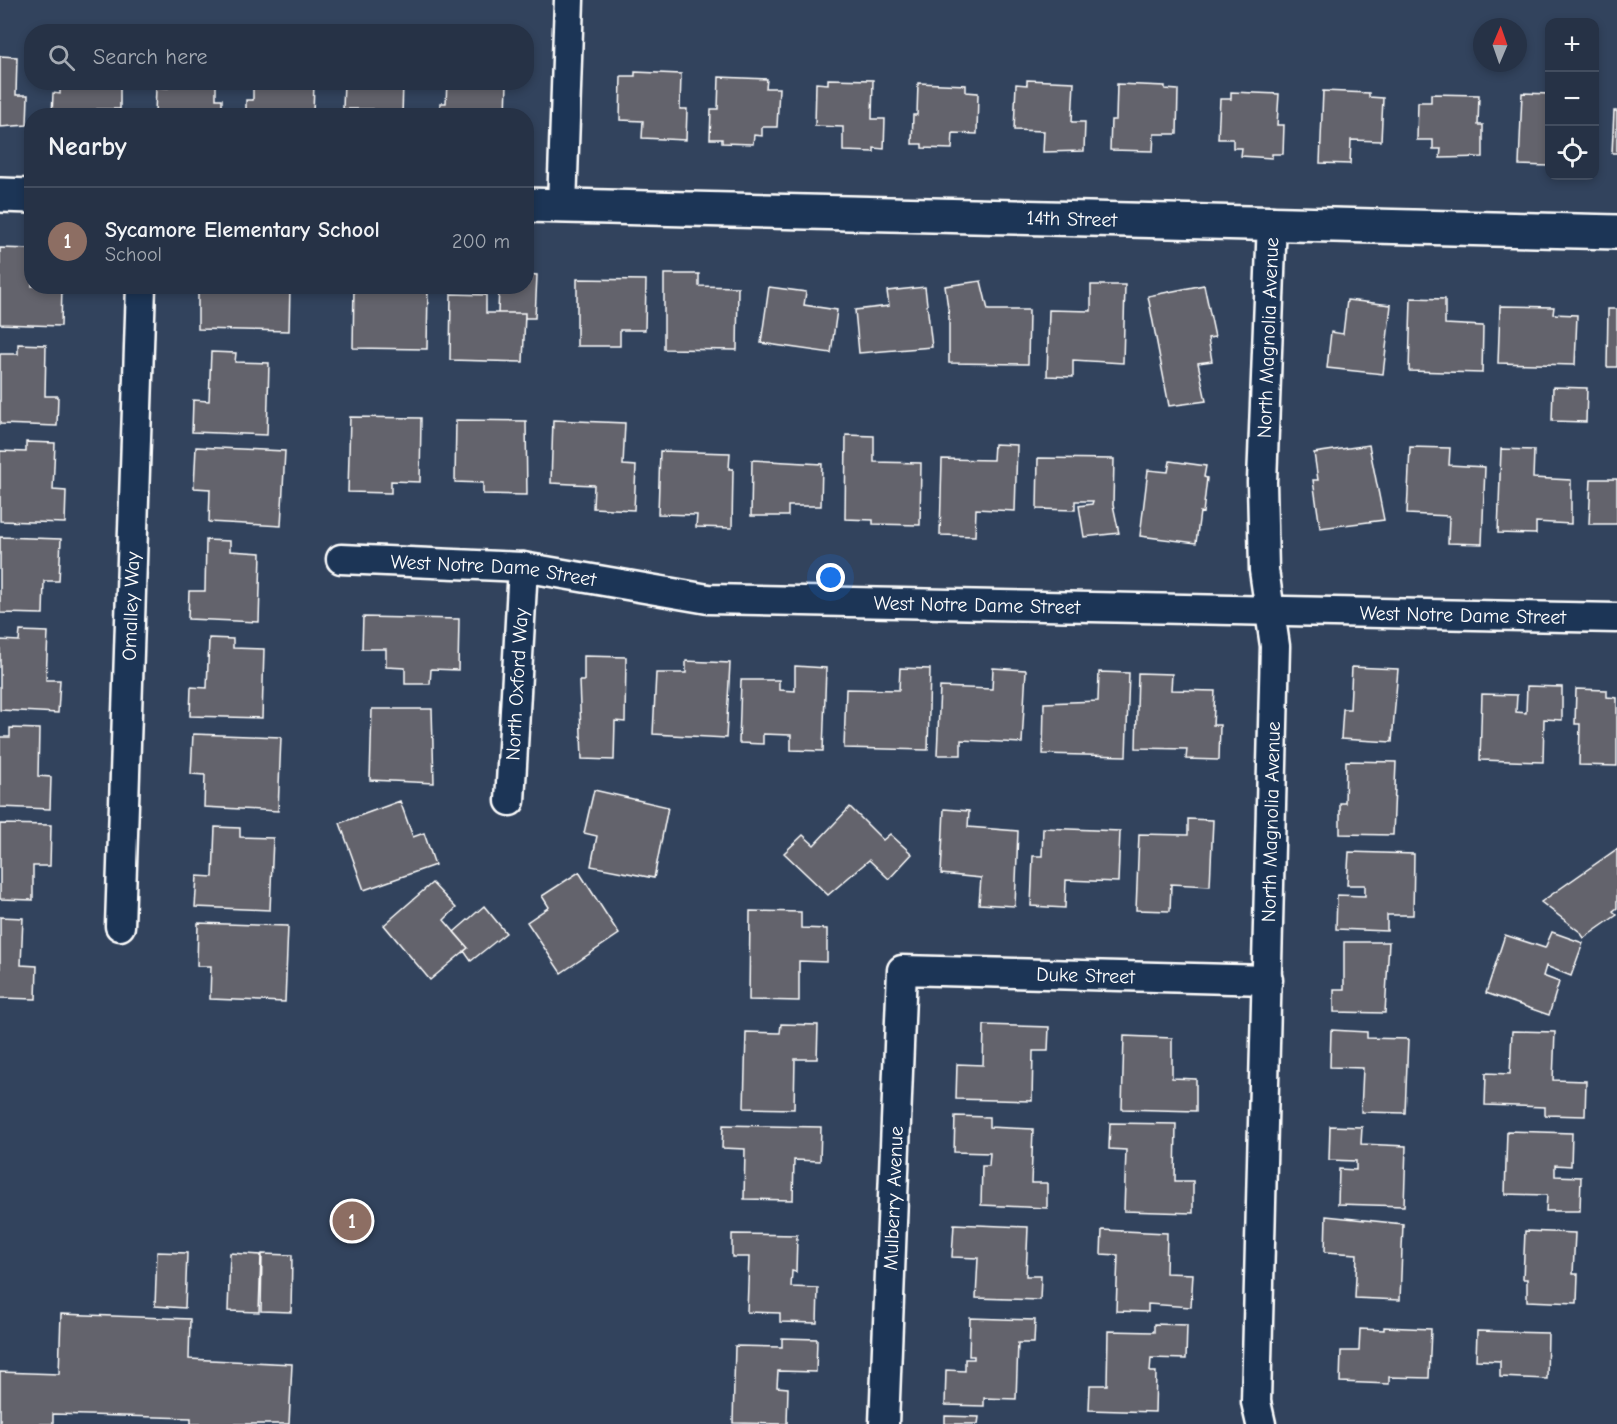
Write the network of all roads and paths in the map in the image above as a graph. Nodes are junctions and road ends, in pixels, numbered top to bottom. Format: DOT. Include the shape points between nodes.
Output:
graph roads {
  1 [pos="569,0"];
  2 [pos="0,195"];
  3 [pos="24,196"];
  4 [pos="534,205"];
  5 [pos="562,206"];
  6 [pos="1272,221"];
  7 [pos="1617,232"];
  8 [pos="141,294"];
  9 [pos="341,559"];
  10 [pos="524,567"];
  11 [pos="1271,609"];
  12 [pos="1617,618"];
  13 [pos="510,801"];
  14 [pos="120,926"];
  15 [pos="902,970"];
  16 [pos="1268,980"];
  17 [pos="884,1424"];
  18 [pos="1261,1424"];
  1 -- 5 [label="street"];
  2 -- 3 [label="street"];
  4 -- 5 [label="street, 14th Street"];
  5 -- 6 [label="street, 14th Street"];
  6 -- 7 [label="street, 14th Street"];
  6 -- 11 [label="street, North Magnolia Avenue" via="1262,483 1264,570"];
  8 -- 14 [label="street, Omalley Way"];
  9 -- 10 [label="street, West Notre Dame Street"];
  10 -- 11 [label="street, West Notre Dame Street" via="708,599"];
  10 -- 13 [label="street, North Oxford Way"];
  11 -- 12 [label="street, West Notre Dame Street"];
  11 -- 16 [label="street, North Magnolia Avenue" via="1275,646"];
  15 -- 16 [label="street, Duke Street"];
  15 -- 17 [label="street, Mulberry Avenue"];
  16 -- 18 [label="street, North Magnolia Avenue" via="1256,1402"];
}
